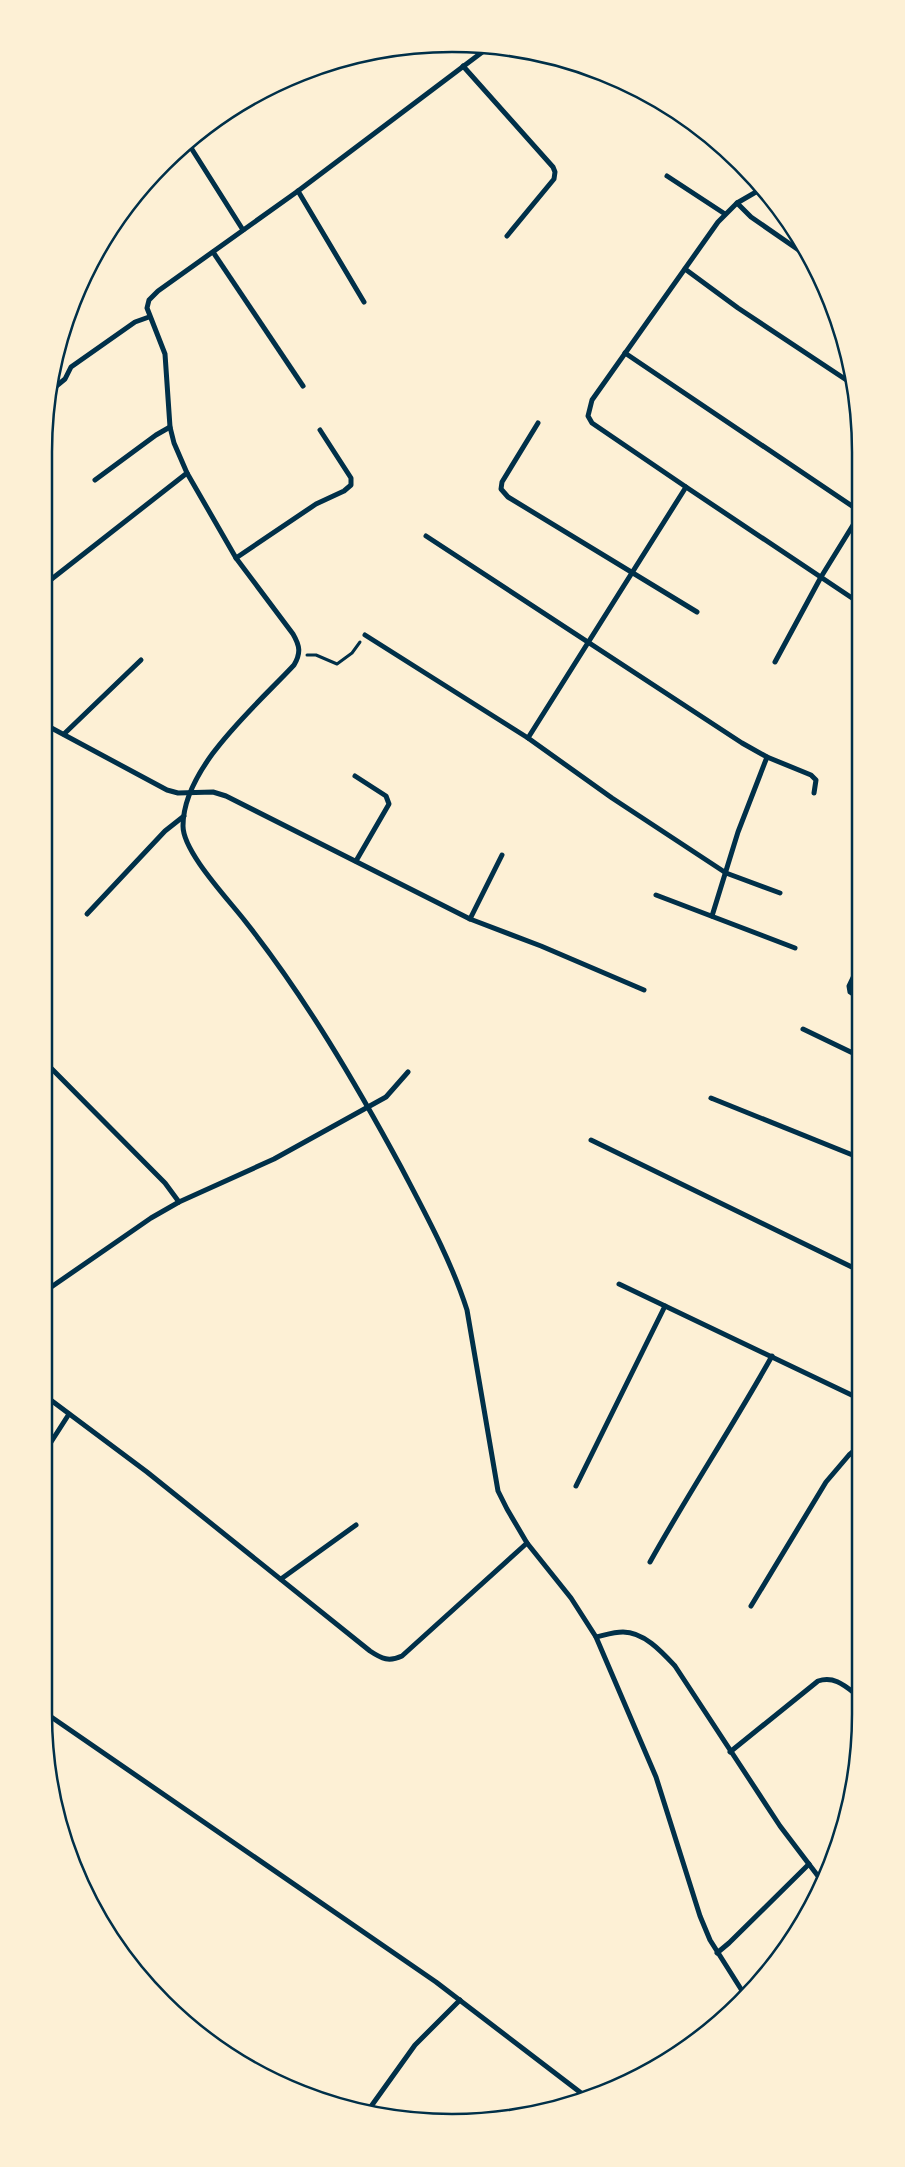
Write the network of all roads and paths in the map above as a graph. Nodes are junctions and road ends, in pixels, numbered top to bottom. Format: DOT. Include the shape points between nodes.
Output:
graph roads {
  1 [pos="481,53"];
  2 [pos="463,66"];
  3 [pos="192,149"];
  4 [pos="667,176"];
  5 [pos="298,191"];
  6 [pos="756,192"];
  7 [pos="738,203"];
  8 [pos="725,214"];
  9 [pos="243,230"];
  10 [pos="507,236"];
  11 [pos="796,248"];
  12 [pos="213,252"];
  13 [pos="685,269"];
  14 [pos="364,302"];
  15 [pos="149,317"];
  16 [pos="626,353"];
  17 [pos="846,380"];
  18 [pos="58,384"];
  19 [pos="303,386"];
  20 [pos="538,423"];
  21 [pos="170,427"];
  22 [pos="320,430"];
  23 [pos="187,472"];
  24 [pos="95,480"];
  25 [pos="686,488"];
  26 [pos="852,506"];
  27 [pos="852,527"];
  28 [pos="426,536"];
  29 [pos="236,558"];
  30 [pos="632,572"];
  31 [pos="821,577"];
  32 [pos="52,579"];
  33 [pos="852,598"];
  34 [pos="697,612"];
  35 [pos="365,635"];
  36 [pos="588,640"];
  37 [pos="299,656"];
  38 [pos="140,660"];
  39 [pos="776,662"];
  40 [pos="52,728"];
  41 [pos="64,734"];
  42 [pos="528,738"];
  43 [pos="767,757"];
  44 [pos="355,776"];
  45 [pos="189,792"];
  46 [pos="814,793"];
  47 [pos="184,816"];
  48 [pos="502,855"];
  49 [pos="356,861"];
  50 [pos="726,873"];
  51 [pos="780,893"];
  52 [pos="656,895"];
  53 [pos="87,914"];
  54 [pos="712,916"];
  55 [pos="470,919"];
  56 [pos="795,948"];
  57 [pos="852,980"];
  58 [pos="644,990"];
  59 [pos="852,993"];
  60 [pos="803,1029"];
  61 [pos="852,1052"];
  62 [pos="52,1069"];
  63 [pos="408,1072"];
  64 [pos="711,1098"];
  65 [pos="368,1107"];
  66 [pos="591,1140"];
  67 [pos="852,1155"];
  68 [pos="179,1202"];
  69 [pos="852,1267"];
  70 [pos="619,1284"];
  71 [pos="52,1286"];
  72 [pos="665,1306"];
  73 [pos="772,1356"];
  74 [pos="852,1395"];
  75 [pos="52,1401"];
  76 [pos="69,1414"];
  77 [pos="52,1441"];
  78 [pos="852,1452"];
  79 [pos="576,1486"];
  80 [pos="356,1526"];
  81 [pos="527,1543"];
  82 [pos="650,1562"];
  83 [pos="281,1578"];
  84 [pos="751,1606"];
  85 [pos="596,1637"];
  86 [pos="852,1691"];
  87 [pos="52,1718"];
  88 [pos="730,1752"];
  89 [pos="809,1864"];
  90 [pos="818,1876"];
  91 [pos="717,1953"];
  92 [pos="741,1990"];
  93 [pos="460,2000"];
  94 [pos="581,2093"];
  95 [pos="371,2106"];
  1 -- 2 [label="street"];
  2 -- 5 [label="street"];
  2 -- 10 [label="street" via="555,172 554,179"];
  3 -- 9 [label="street"];
  4 -- 8 [label="street"];
  5 -- 9 [label="street"];
  5 -- 14 [label="street"];
  6 -- 7 [label="street"];
  7 -- 8 [label="street"];
  7 -- 11 [label="street" via="751,217"];
  8 -- 13 [label="street"];
  9 -- 12 [label="street"];
  12 -- 15 [label="street" via="149,300"];
  12 -- 19 [label="street"];
  13 -- 16 [label="street"];
  13 -- 17 [label="street"];
  15 -- 18 [label="street" via="134,322 71,367"];
  15 -- 21 [label="street" via="165,354"];
  16 -- 25 [label="street" via="592,400 588,416 592,423"];
  16 -- 26 [label="street"];
  20 -- 30 [label="street" via="502,482 501,489 508,497"];
  21 -- 23 [label="street"];
  21 -- 24 [label="street"];
  22 -- 29 [label="street" via="351,484"];
  23 -- 29 [label="street"];
  23 -- 32 [label="street"];
  25 -- 30 [label="street"];
  25 -- 31 [label="street"];
  27 -- 31 [label="street"];
  28 -- 36 [label="street"];
  29 -- 37 [label="street" via="293,634 299,644"];
  30 -- 34 [label="street"];
  30 -- 36 [label="street"];
  31 -- 33 [label="street"];
  31 -- 39 [label="street"];
  35 -- 37 [label="path" via="352,653 337,664 316,655"];
  35 -- 42 [label="street"];
  36 -- 42 [label="street"];
  36 -- 43 [label="street"];
  37 -- 45 [label="street" via="207,759"];
  38 -- 41 [label="street"];
  40 -- 41 [label="street"];
  41 -- 45 [label="street" via="154,784 178,793"];
  42 -- 50 [label="street"];
  43 -- 46 [label="street" via="811,775 816,780"];
  43 -- 50 [label="street"];
  44 -- 49 [label="street" via="386,796 388,804"];
  45 -- 47 [label="street"];
  45 -- 49 [label="street" via="213,792 226,796"];
  47 -- 53 [label="street" via="165,831"];
  47 -- 65 [label="street" via="184,837 194,856 282,972"];
  48 -- 55 [label="street"];
  49 -- 55 [label="street"];
  50 -- 51 [label="street"];
  50 -- 54 [label="street"];
  52 -- 54 [label="street"];
  54 -- 56 [label="street"];
  55 -- 58 [label="street"];
  57 -- 59 [label="street" via="849,986"];
  60 -- 61 [label="street"];
  62 -- 68 [label="street" via="165,1183"];
  63 -- 65 [label="street" via="386,1097"];
  64 -- 67 [label="street"];
  65 -- 68 [label="street" via="274,1159"];
  65 -- 81 [label="street" via="462,1292 498,1490"];
  66 -- 69 [label="street"];
  68 -- 71 [label="street" via="122,1236"];
  70 -- 72 [label="street"];
  72 -- 73 [label="street"];
  72 -- 79 [label="street"];
  73 -- 74 [label="street"];
  73 -- 82 [label="street"];
  75 -- 76 [label="street"];
  76 -- 77 [label="street"];
  76 -- 83 [label="street"];
  78 -- 84 [label="street" via="826,1482"];
  80 -- 83 [label="street"];
  81 -- 83 [label="street" via="402,1656 392,1660 370,1651"];
  81 -- 85 [label="street" via="571,1598"];
  85 -- 88 [label="street" via="631,1633 662,1652 675,1666"];
  85 -- 91 [label="street" via="656,1777 700,1916"];
  86 -- 88 [label="street" via="828,1678 818,1680"];
  87 -- 93 [label="street"];
  88 -- 89 [label="street"];
  89 -- 90 [label="street"];
  89 -- 91 [label="street"];
  91 -- 92 [label="street"];
  93 -- 94 [label="street"];
  93 -- 95 [label="street" via="415,2045"];
}
